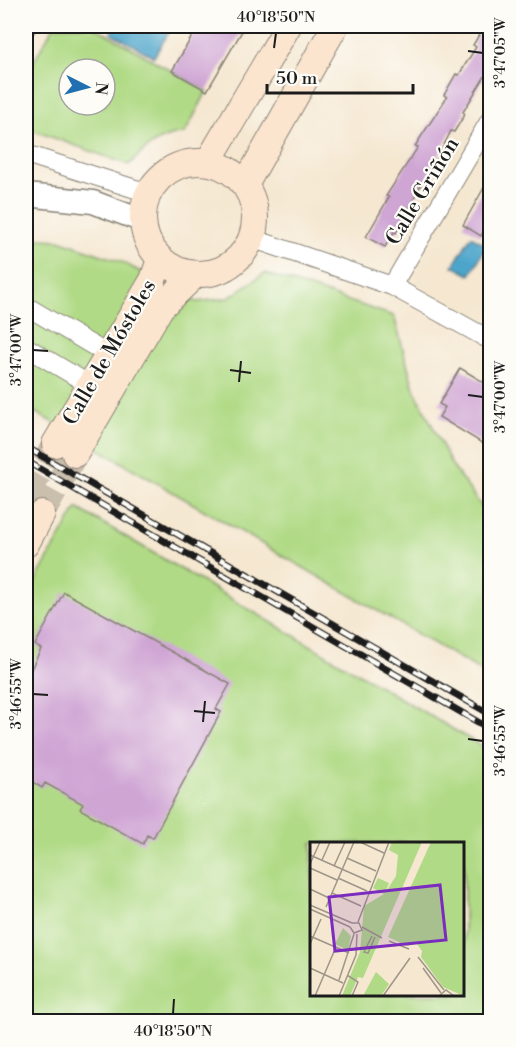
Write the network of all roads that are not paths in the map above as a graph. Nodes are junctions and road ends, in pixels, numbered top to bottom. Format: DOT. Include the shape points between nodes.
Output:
graph roads {
  1 [pos="288,26"];
  2 [pos="335,26"];
  3 [pos="490,120"];
  4 [pos="26,154"];
  5 [pos="208,162"];
  6 [pos="244,184"];
  7 [pos="148,193"];
  8 [pos="26,195"];
  9 [pos="143,221"];
  10 [pos="251,238"];
  11 [pos="160,259"];
  12 [pos="196,274"];
  13 [pos="393,286"];
  14 [pos="26,306"];
  15 [pos="490,340"];
  16 [pos="26,347"];
  17 [pos="107,354"];
  18 [pos="90,385"];
  19 [pos="42,513"];
  20 [pos="26,544"];
  1 -- 5 [label="main road"];
  2 -- 6 [label="main road"];
  3 -- 13 [label="street, Calle Griñón"];
  4 -- 7 [label="street"];
  5 -- 6 [label="main road" via="222,166"];
  5 -- 7 [label="main road" via="190,162 173,168"];
  6 -- 10 [label="main road" via="253,201 255,220"];
  7 -- 9 [label="main road"];
  8 -- 9 [label="street" via="93,202"];
  9 -- 11 [label="main road" via="145,235"];
  10 -- 12 [label="main road" via="230,265"];
  10 -- 13 [label="street"];
  11 -- 12 [label="main road" via="183,272"];
  11 -- 17 [label="main road, Calle de Móstoles" via="153,280"];
  12 -- 18 [label="main road, Calle de Móstoles" via="161,307 65,449"];
  13 -- 15 [label="street"];
  14 -- 17 [label="street"];
  16 -- 18 [label="street"];
  17 -- 18 [label="main road, Calle de Móstoles"];
  19 -- 20 [label="main road"];
}
